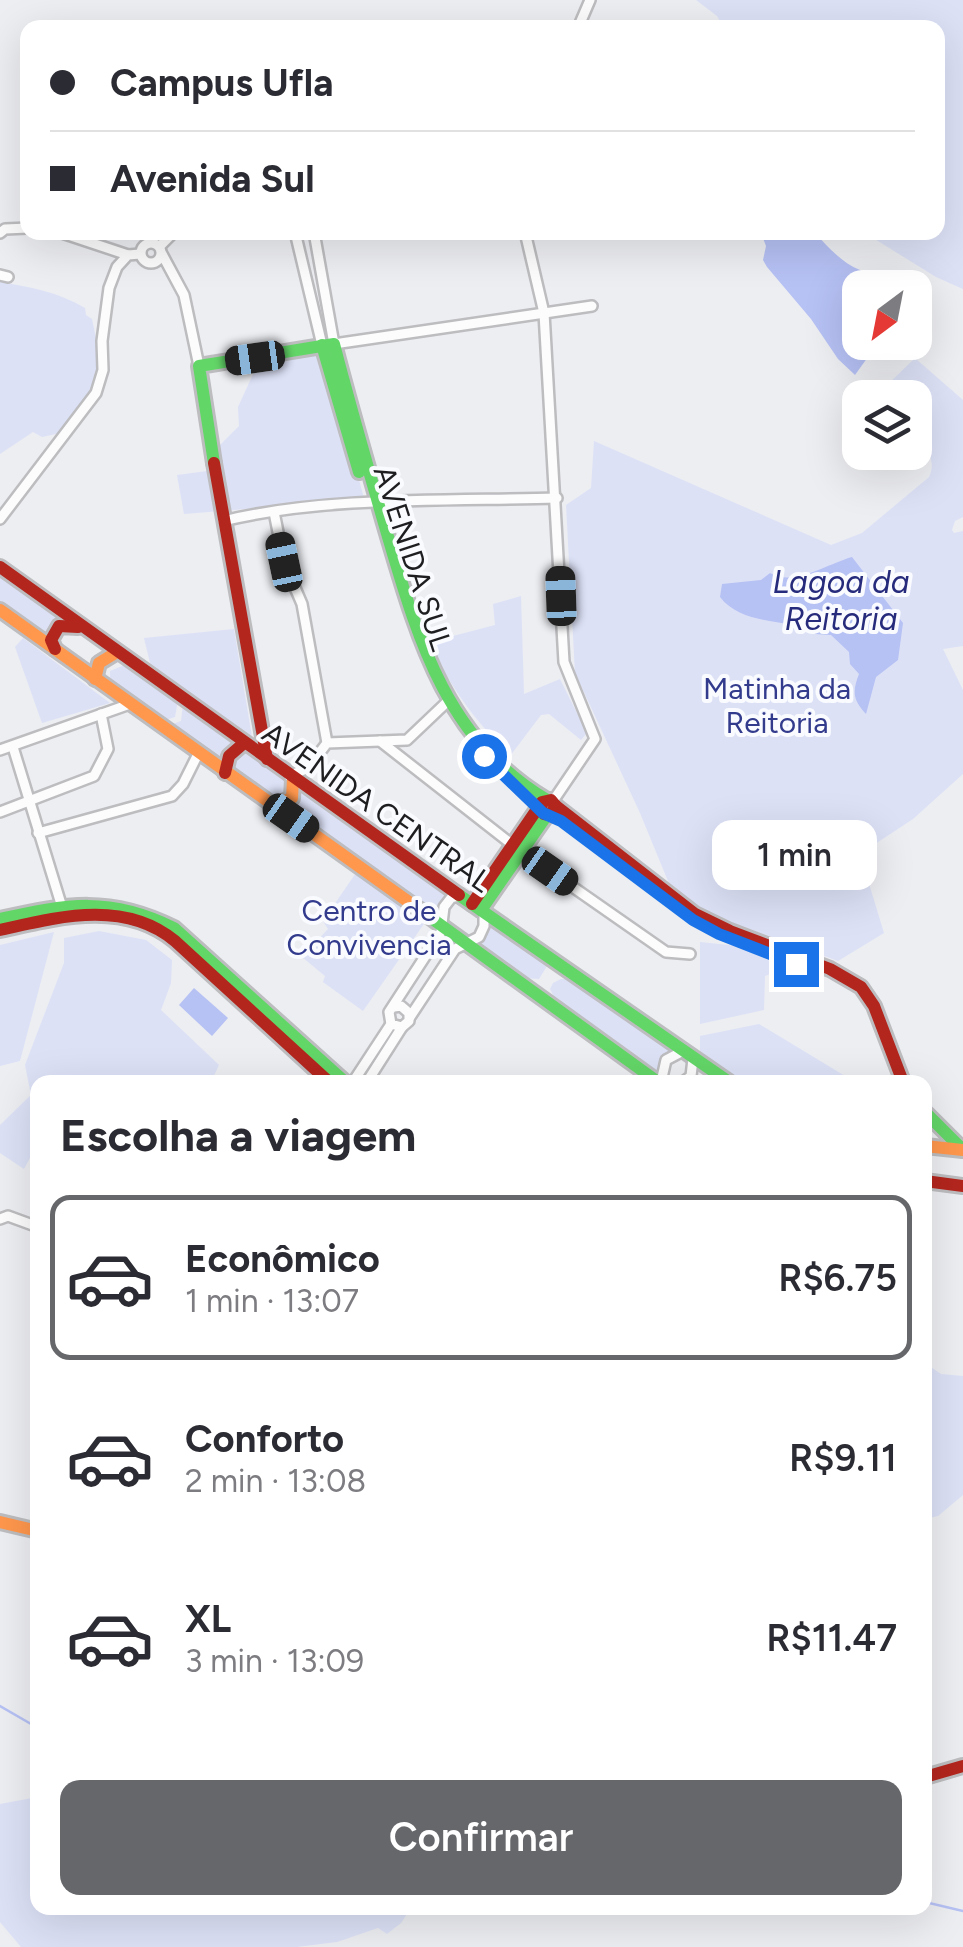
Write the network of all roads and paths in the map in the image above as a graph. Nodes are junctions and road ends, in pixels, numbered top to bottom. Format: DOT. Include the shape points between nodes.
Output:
graph roads {
  1 [pos="83,240"];
  2 [pos="168,240"];
  3 [pos="298,240"];
  4 [pos="315,240"];
  5 [pos="527,240"];
  6 [pos="161,250"];
  7 [pos="140,254"];
  8 [pos="128,255"];
  9 [pos="592,306"];
  10 [pos="544,313"];
  11 [pos="328,344"];
  12 [pos="199,366"];
  13 [pos="557,498"];
  14 [pos="373,504"];
  15 [pos="274,512"];
  16 [pos="0,519"];
  17 [pos="223,522"];
  18 [pos="0,567"];
  19 [pos="0,610"];
  20 [pos="80,627"];
  21 [pos="55,650"];
  22 [pos="116,652"];
  23 [pos="95,678"];
  24 [pos="445,703"];
  25 [pos="130,704"];
  26 [pos="101,714"];
  27 [pos="380,742"];
  28 [pos="244,743"];
  29 [pos="327,743"];
  30 [pos="13,747"];
  31 [pos="0,750"];
  32 [pos="198,754"];
  33 [pos="267,759"];
  34 [pos="225,773"];
  35 [pos="291,777"];
  36 [pos="29,803"];
  37 [pos="273,806"];
  38 [pos="547,808"];
  39 [pos="0,812"];
  40 [pos="38,834"];
  41 [pos="517,848"];
  42 [pos="474,906"];
  43 [pos="62,910"];
  44 [pos="0,919"];
  45 [pos="442,923"];
  46 [pos="0,930"];
  47 [pos="468,942"];
  48 [pos="690,954"];
  49 [pos="211,969"];
  50 [pos="394,1007"];
  51 [pos="410,1017"];
  52 [pos="391,1024"];
  53 [pos="402,1027"];
  54 [pos="688,1055"];
  55 [pos="322,1075"];
  56 [pos="336,1075"];
  57 [pos="358,1075"];
  58 [pos="371,1075"];
  59 [pos="650,1075"];
  60 [pos="662,1075"];
  61 [pos="691,1075"];
  62 [pos="718,1075"];
  63 [pos="896,1075"];
  64 [pos="932,1122"];
  65 [pos="932,1147"];
  66 [pos="963,1150"];
  67 [pos="932,1183"];
  68 [pos="962,1185"];
  69 [pos="0,1219"];
  70 [pos="30,1225"];
  71 [pos="0,1522"];
  72 [pos="30,1529"];
  73 [pos="963,1766"];
  74 [pos="932,1775"];
  1 -- 8 [label="street"];
  2 -- 6 [label="street"];
  3 -- 11 [label="street"];
  4 -- 11 [label="street"];
  5 -- 10 [label="street"];
  6 -- 7 [label="street" via="150,242"];
  6 -- 7 [label="street" via="159,260 148,263"];
  6 -- 12 [label="street" via="184,295"];
  7 -- 8 [label="street"];
  8 -- 16 [label="street" via="108,288 104,370 96,394"];
  9 -- 10 [label="street"];
  10 -- 11 [label="street"];
  10 -- 13 [label="street"];
  11 -- 12 [label="street"];
  11 -- 14 [label="street, AVENIDA SUL"];
  12 -- 17 [label="street"];
  13 -- 14 [label="street"];
  13 -- 38 [label="street" via="564,662 594,739"];
  14 -- 15 [label="street"];
  14 -- 24 [label="street, AVENIDA SUL" via="415,636"];
  15 -- 17 [label="street"];
  15 -- 29 [label="street" via="302,604"];
  17 -- 33 [label="street"];
  18 -- 20 [label="street, AVENIDA CENTRAL"];
  19 -- 21 [label="street, AVENIDA CENTRAL"];
  20 -- 21 [label="street" via="59,626 51,640"];
  20 -- 22 [label="street, AVENIDA CENTRAL"];
  21 -- 23 [label="street, AVENIDA CENTRAL"];
  22 -- 23 [label="street" via="99,663"];
  22 -- 28 [label="street, AVENIDA CENTRAL"];
  23 -- 25 [label="street, AVENIDA CENTRAL"];
  24 -- 27 [label="street" via="408,740"];
  24 -- 38 [label="street, AVENIDA SUL"];
  25 -- 26 [label="street"];
  25 -- 32 [label="street, AVENIDA CENTRAL"];
  26 -- 30 [label="street"];
  26 -- 36 [label="street" via="108,749 94,776"];
  27 -- 29 [label="street"];
  27 -- 41 [label="street"];
  28 -- 33 [label="street, AVENIDA CENTRAL"];
  28 -- 34 [label="street" via="229,756"];
  29 -- 35 [label="street" via="308,768"];
  30 -- 31 [label="street"];
  30 -- 36 [label="street"];
  32 -- 34 [label="street, AVENIDA CENTRAL"];
  32 -- 40 [label="street" via="172,796"];
  33 -- 35 [label="street, AVENIDA CENTRAL"];
  34 -- 37 [label="street, AVENIDA CENTRAL"];
  35 -- 37 [label="street" via="292,798"];
  35 -- 42 [label="street, AVENIDA CENTRAL"];
  36 -- 39 [label="street"];
  36 -- 40 [label="street"];
  37 -- 45 [label="street, AVENIDA CENTRAL"];
  38 -- 41 [label="street"];
  38 -- 63 [label="street, AVENIDA SUL" via="701,925 837,978 859,993"];
  40 -- 43 [label="street"];
  41 -- 42 [label="street"];
  41 -- 48 [label="street" via="666,952"];
  42 -- 45 [label="street" via="446,904"];
  42 -- 47 [label="street" via="482,932"];
  42 -- 54 [label="street, AVENIDA CENTRAL"];
  43 -- 44 [label="street"];
  43 -- 46 [label="street"];
  43 -- 49 [label="street" via="150,924"];
  45 -- 47 [label="street, AVENIDA CENTRAL"];
  45 -- 50 [label="street"];
  47 -- 51 [label="street" via="455,949"];
  47 -- 59 [label="street, AVENIDA CENTRAL"];
  49 -- 55 [label="street"];
  49 -- 56 [label="street"];
  50 -- 51 [label="street"];
  50 -- 52 [label="street"];
  51 -- 53 [label="street"];
  52 -- 53 [label="street"];
  52 -- 57 [label="street"];
  53 -- 58 [label="street"];
  54 -- 60 [label="street" via="666,1060"];
  54 -- 61 [label="street"];
  54 -- 62 [label="street, AVENIDA CENTRAL"];
  64 -- 66 [label="street"];
  65 -- 66 [label="street"];
  67 -- 68 [label="street"];
  69 -- 70 [label="street"];
  71 -- 72 [label="street"];
  73 -- 74 [label="street"];
}
